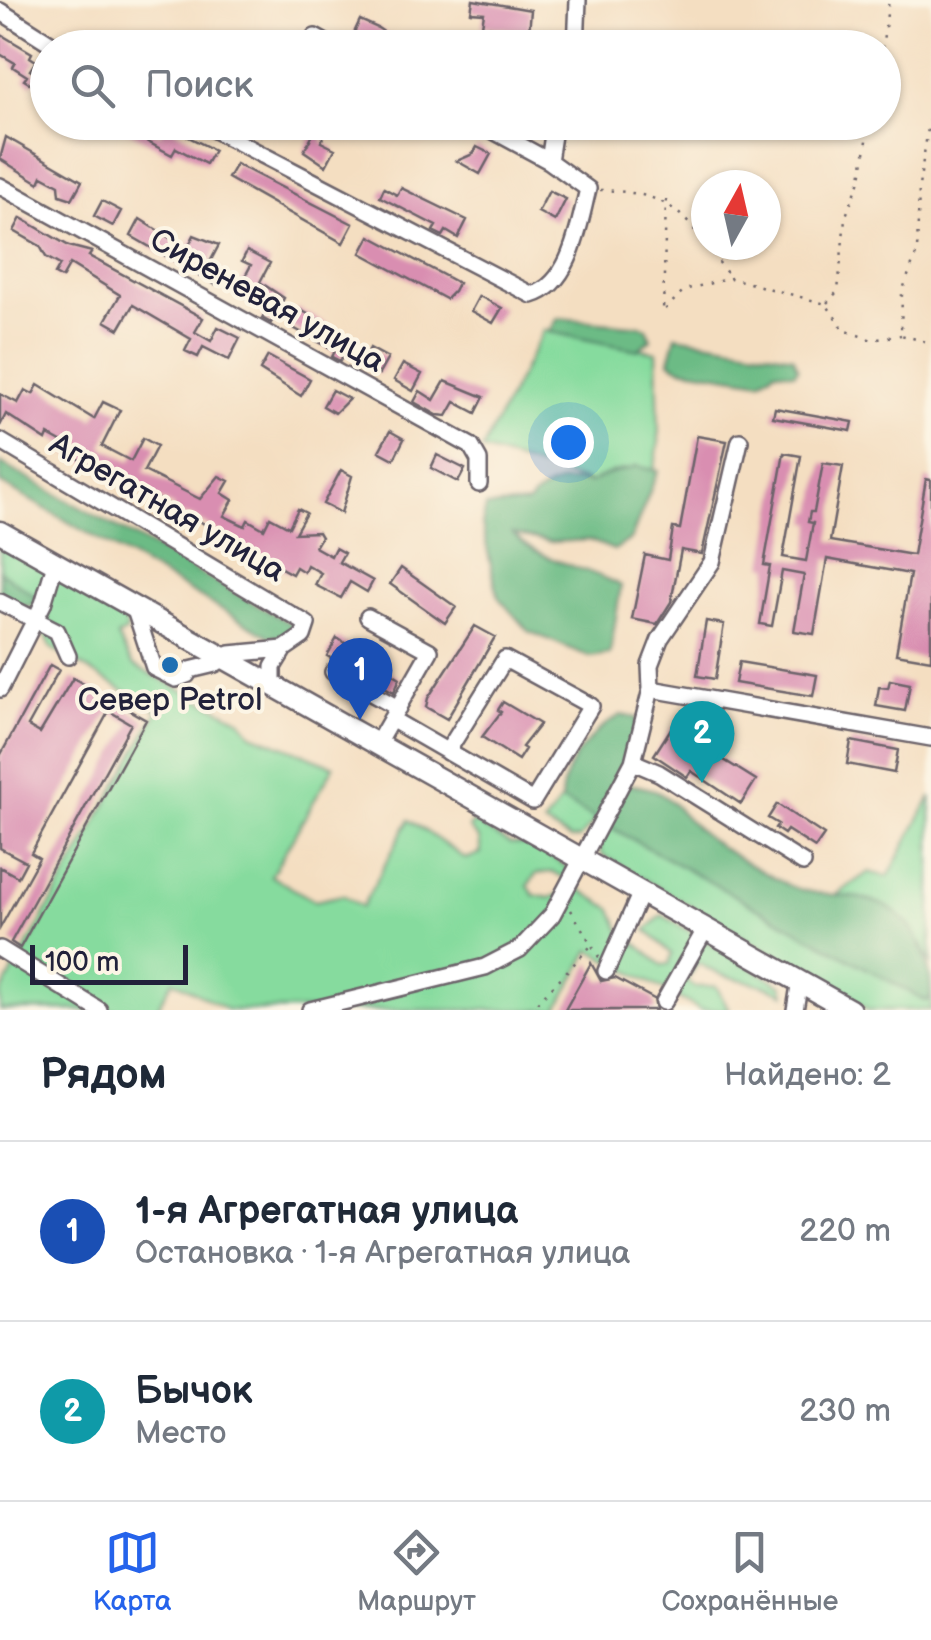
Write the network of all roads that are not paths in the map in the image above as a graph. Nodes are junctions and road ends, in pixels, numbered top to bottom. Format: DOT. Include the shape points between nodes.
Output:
graph roads {
  1 [pos="578,0"];
  2 [pos="0,11"];
  3 [pos="30,30"];
  4 [pos="577,30"];
  5 [pos="233,140"];
  6 [pos="510,140"];
  7 [pos="552,140"];
  8 [pos="549,161"];
  9 [pos="0,186"];
  10 [pos="0,441"];
  11 [pos="740,441"];
  12 [pos="479,484"];
  13 [pos="0,532"];
  14 [pos="55,564"];
  15 [pos="0,602"];
  16 [pos="134,607"];
  17 [pos="368,617"];
  18 [pos="35,619"];
  19 [pos="284,649"];
  20 [pos="68,656"];
  21 [pos="225,657"];
  22 [pos="333,672"];
  23 [pos="273,685"];
  24 [pos="651,689"];
  25 [pos="0,690"];
  26 [pos="394,714"];
  27 [pos="931,738"];
  28 [pos="377,744"];
  29 [pos="448,752"];
  30 [pos="633,762"];
  31 [pos="581,858"];
  32 [pos="803,863"];
  33 [pos="641,892"];
  34 [pos="706,928"];
  35 [pos="0,949"];
  36 [pos="608,969"];
  37 [pos="800,980"];
  38 [pos="664,1002"];
  39 [pos="99,1010"];
  40 [pos="310,1010"];
  41 [pos="796,1010"];
  42 [pos="850,1010"];
  1 -- 4 [label="street"];
  2 -- 3 [label="street"];
  5 -- 8 [label="street" via="520,294 541,293 558,276 588,189"];
  6 -- 8 [label="street"];
  7 -- 8 [label="street"];
  9 -- 12 [label="street, Сиреневая улица" via="472,446"];
  10 -- 19 [label="street, Агрегатная улица" via="306,621 303,636"];
  11 -- 24 [label="street" via="712,562 660,639 650,666"];
  13 -- 14 [label="main road"];
  14 -- 16 [label="main road"];
  14 -- 18 [label="street"];
  15 -- 18 [label="street"];
  16 -- 21 [label="main road"];
  16 -- 21 [label="street" via="154,668 176,679"];
  17 -- 26 [label="street" via="430,651"];
  18 -- 20 [label="street" via="62,638"];
  18 -- 25 [label="street"];
  19 -- 21 [label="street"];
  19 -- 23 [label="street"];
  21 -- 23 [label="main road"];
  22 -- 26 [label="street"];
  23 -- 28 [label="main road"];
  24 -- 27 [label="street"];
  24 -- 30 [label="street"];
  26 -- 28 [label="street"];
  26 -- 29 [label="street"];
  28 -- 31 [label="main road"];
  29 -- 29 [label="street" via="532,801 591,706 505,659"];
  30 -- 31 [label="street"];
  30 -- 32 [label="street"];
  31 -- 33 [label="main road"];
  31 -- 40 [label="street" via="564,895 509,957"];
  33 -- 34 [label="main road"];
  33 -- 36 [label="street"];
  34 -- 37 [label="main road"];
  34 -- 38 [label="street"];
  35 -- 39 [label="street"];
  37 -- 41 [label="street"];
  37 -- 42 [label="main road"];
}
